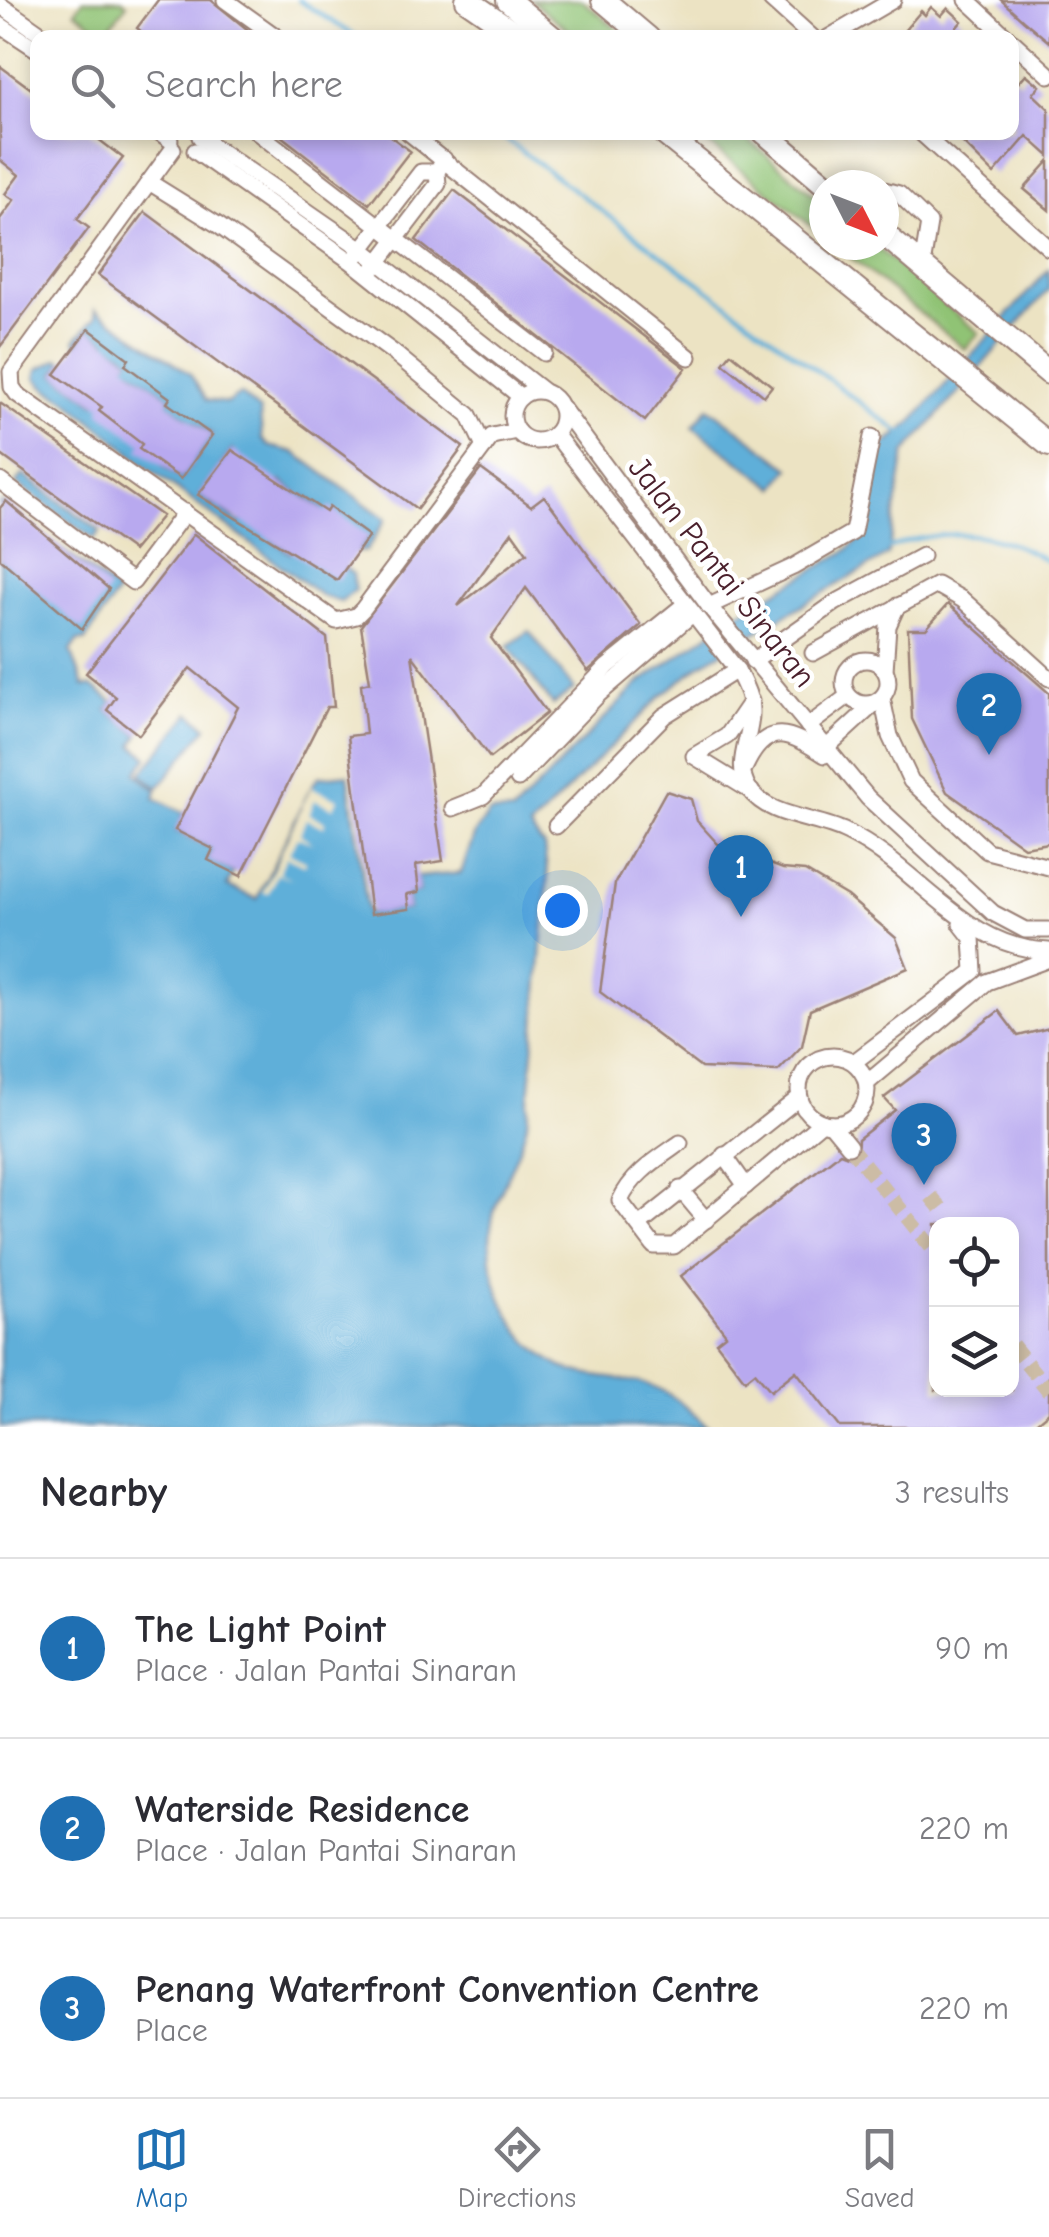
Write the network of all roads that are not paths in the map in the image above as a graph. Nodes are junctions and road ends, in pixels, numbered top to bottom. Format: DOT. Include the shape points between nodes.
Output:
graph roads {
  1 [pos="24,0"];
  2 [pos="225,0"];
  3 [pos="467,0"];
  4 [pos="508,0"];
  5 [pos="603,0"];
  6 [pos="771,0"];
  7 [pos="893,0"];
  8 [pos="967,0"];
  9 [pos="0,5"];
  10 [pos="15,15"];
  11 [pos="0,25"];
  12 [pos="36,30"];
  13 [pos="267,30"];
  14 [pos="510,30"];
  15 [pos="544,30"];
  16 [pos="639,30"];
  17 [pos="804,30"];
  18 [pos="842,30"];
  19 [pos="1000,30"];
  20 [pos="30,45"];
  21 [pos="1019,47"];
  22 [pos="1049,75"];
  23 [pos="167,140"];
  24 [pos="170,140"];
  25 [pos="198,140"];
  26 [pos="268,140"];
  27 [pos="416,140"];
  28 [pos="672,140"];
  29 [pos="773,140"];
  30 [pos="929,140"];
  31 [pos="440,165"];
  32 [pos="809,170"];
  33 [pos="149,182"];
  34 [pos="899,194"];
  35 [pos="381,224"];
  36 [pos="398,237"];
  37 [pos="899,247"];
  38 [pos="1049,248"];
  39 [pos="357,255"];
  40 [pos="922,266"];
  41 [pos="373,269"];
  42 [pos="544,352"];
  43 [pos="689,357"];
  44 [pos="6,368"];
  45 [pos="1049,372"];
  46 [pos="542,391"];
  47 [pos="521,397"];
  48 [pos="562,408"];
  49 [pos="517,430"];
  50 [pos="555,434"];
  51 [pos="872,437"];
  52 [pos="1049,445"];
  53 [pos="484,447"];
  54 [pos="0,481"];
  55 [pos="185,512"];
  56 [pos="922,556"];
  57 [pos="898,604"];
  58 [pos="709,606"];
  59 [pos="691,614"];
  60 [pos="841,637"];
  61 [pos="813,653"];
  62 [pos="749,657"];
  63 [pos="856,662"];
  64 [pos="733,666"];
  65 [pos="886,670"];
  66 [pos="1049,678"];
  67 [pos="848,696"];
  68 [pos="878,701"];
  69 [pos="751,702"];
  70 [pos="808,726"];
  71 [pos="826,748"];
  72 [pos="842,766"];
  73 [pos="744,771"];
  74 [pos="518,778"];
  75 [pos="751,792"];
  76 [pos="454,808"];
  77 [pos="556,826"];
  78 [pos="1049,867"];
  79 [pos="951,910"];
  80 [pos="1049,930"];
  81 [pos="1049,950"];
  82 [pos="1049,959"];
  83 [pos="854,1062"];
  84 [pos="867,1083"];
  85 [pos="800,1096"];
  86 [pos="856,1115"];
  87 [pos="827,1123"];
  88 [pos="868,1130"];
  89 [pos="680,1144"];
  90 [pos="849,1146"];
  91 [pos="724,1154"];
  92 [pos="746,1186"];
  93 [pos="680,1189"];
  94 [pos="706,1220"];
  95 [pos="639,1226"];
  1 -- 10 [label="street"];
  2 -- 13 [label="street"];
  3 -- 14 [label="highway"];
  4 -- 15 [label="highway"];
  5 -- 16 [label="highway"];
  6 -- 17 [label="street"];
  7 -- 18 [label="street"];
  8 -- 19 [label="street"];
  9 -- 10 [label="street"];
  10 -- 12 [label="street"];
  11 -- 20 [label="street"];
  21 -- 22 [label="street"];
  23 -- 33 [label="street"];
  24 -- 25 [label="street" via="186,155"];
  25 -- 39 [label="street"];
  26 -- 35 [label="street"];
  27 -- 31 [label="street"];
  28 -- 52 [label="highway"];
  29 -- 32 [label="highway"];
  30 -- 38 [label="street"];
  31 -- 35 [label="street" via="421,172"];
  31 -- 36 [label="street" via="438,184"];
  31 -- 43 [label="street"];
  33 -- 44 [label="street"];
  33 -- 53 [label="street" via="394,353 469,415"];
  34 -- 40 [label="street" via="929,222"];
  35 -- 36 [label="street"];
  35 -- 39 [label="street"];
  36 -- 41 [label="street"];
  36 -- 42 [label="street"];
  37 -- 40 [label="highway"];
  39 -- 41 [label="street"];
  40 -- 45 [label="highway"];
  41 -- 46 [label="street"];
  41 -- 47 [label="street"];
  44 -- 55 [label="street" via="18,394"];
  46 -- 47 [label="street"];
  46 -- 48 [label="street"];
  47 -- 49 [label="street" via="513,410"];
  48 -- 50 [label="street"];
  48 -- 58 [label="street, Jalan Pantai Sinaran"];
  49 -- 50 [label="street" via="536,441"];
  49 -- 53 [label="street" via="492,436"];
  50 -- 59 [label="street, Jalan Pantai Sinaran"];
  51 -- 58 [label="street" via="854,532"];
  53 -- 55 [label="street" via="362,609 346,620 326,616"];
  54 -- 55 [label="street" via="133,582"];
  56 -- 62 [label="street"];
  57 -- 60 [label="street"];
  57 -- 65 [label="street" via="888,626"];
  57 -- 66 [label="street" via="944,586"];
  58 -- 62 [label="street, Jalan Pantai Sinaran"];
  59 -- 64 [label="street, Jalan Pantai Sinaran"];
  59 -- 74 [label="street" via="599,694"];
  59 -- 76 [label="street" via="608,667 483,796"];
  60 -- 61 [label="street"];
  60 -- 63 [label="street"];
  62 -- 70 [label="street, Jalan Pantai Sinaran"];
  63 -- 65 [label="street" via="873,660"];
  63 -- 67 [label="street" via="845,673"];
  64 -- 69 [label="street, Jalan Pantai Sinaran"];
  64 -- 77 [label="street" via="664,716"];
  65 -- 68 [label="street" via="888,690"];
  67 -- 68 [label="street" via="864,705"];
  67 -- 70 [label="street"];
  68 -- 71 [label="street"];
  68 -- 78 [label="street" via="912,782 987,851"];
  69 -- 73 [label="street, Jalan Pantai Sinaran"];
  69 -- 75 [label="street" via="728,736 694,756"];
  70 -- 71 [label="street, Jalan Pantai Sinaran"];
  71 -- 72 [label="street, Jalan Pantai Sinaran"];
  72 -- 73 [label="street, Jalan Pantai Sinaran" via="786,734 765,740"];
  72 -- 80 [label="street, Jalan Pantai Sinaran" via="908,838 994,914 1026,930"];
  73 -- 75 [label="street, Jalan Pantai Sinaran"];
  75 -- 79 [label="street" via="770,807 846,832"];
  79 -- 81 [label="street" via="992,938"];
  79 -- 83 [label="street" via="972,938 974,971"];
  82 -- 84 [label="street" via="987,982"];
  83 -- 84 [label="street"];
  83 -- 85 [label="street" via="818,1059 801,1079"];
  84 -- 86 [label="street"];
  85 -- 87 [label="street" via="808,1112"];
  85 -- 91 [label="street"];
  86 -- 87 [label="street"];
  86 -- 88 [label="street"];
  87 -- 90 [label="street"];
  87 -- 92 [label="street"];
  89 -- 95 [label="street" via="627,1186 620,1201"];
  91 -- 92 [label="street"];
  91 -- 93 [label="street"];
  92 -- 94 [label="street"];
  93 -- 94 [label="street"];
  93 -- 95 [label="street"];
  94 -- 95 [label="street" via="664,1248 654,1246"];
}
